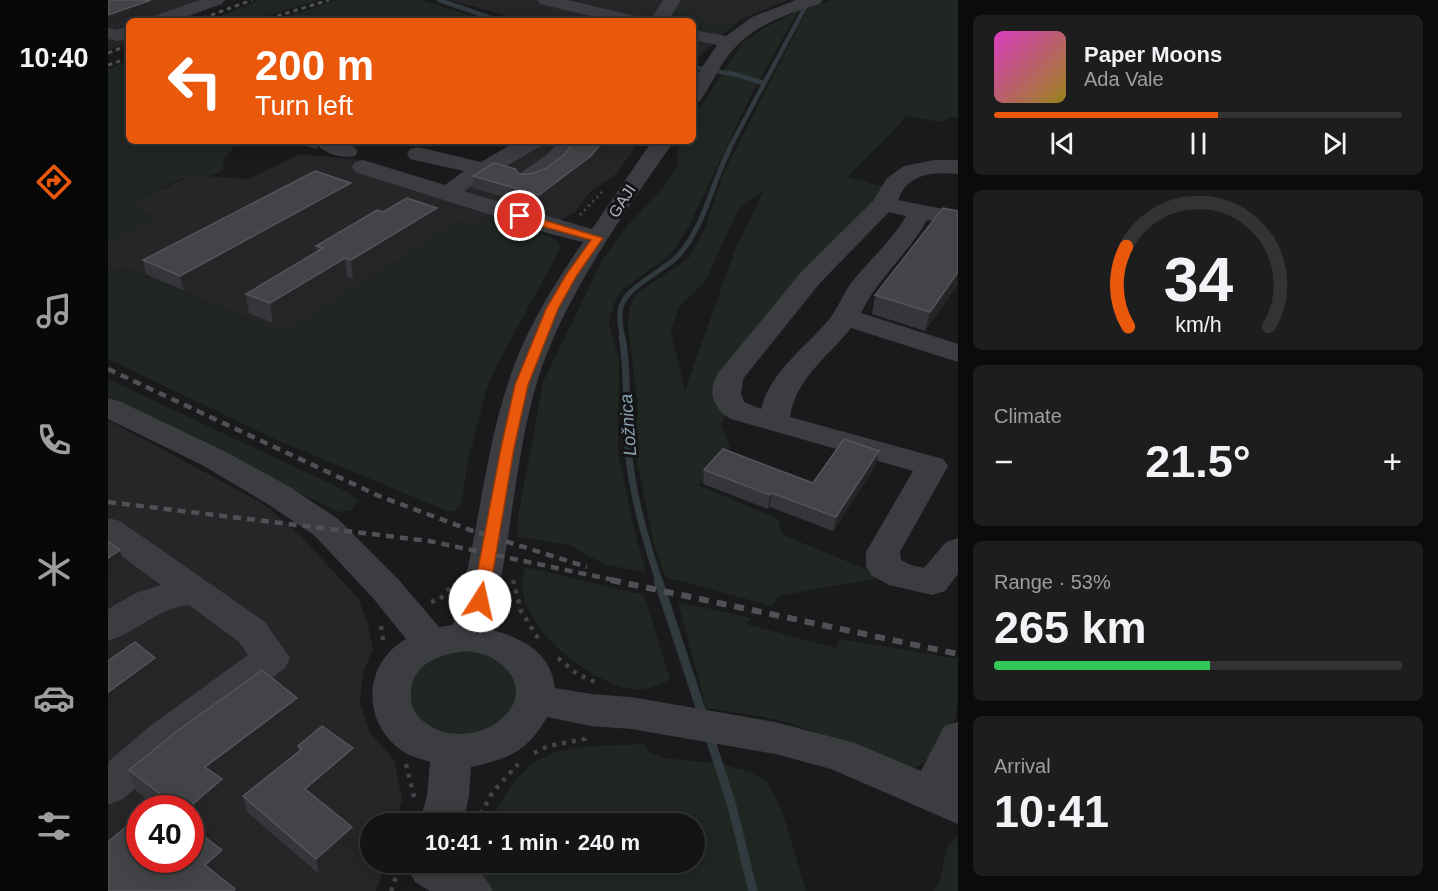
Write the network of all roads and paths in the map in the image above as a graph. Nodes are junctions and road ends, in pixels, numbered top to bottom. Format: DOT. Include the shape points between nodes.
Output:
graph roads {
  1 [pos="216,0"];
  2 [pos="546,0"];
  3 [pos="672,0"];
  4 [pos="814,0"];
  5 [pos="166,18"];
  6 [pos="621,18"];
  7 [pos="661,18"];
  8 [pos="126,32"];
  9 [pos="108,33"];
  10 [pos="699,37"];
  11 [pos="729,42"];
  12 [pos="696,92"];
  13 [pos="328,144"];
  14 [pos="569,144"];
  15 [pos="661,144"];
  16 [pos="524,146"];
  17 [pos="418,154"];
  18 [pos="553,160"];
  19 [pos="958,167"];
  20 [pos="482,169"];
  21 [pos="527,179"];
  22 [pos="458,197"];
  23 [pos="884,204"];
  24 [pos="920,211"];
  25 [pos="958,219"];
  26 [pos="598,238"];
  27 [pos="845,316"];
  28 [pos="958,353"];
  29 [pos="108,407"];
  30 [pos="774,422"];
  31 [pos="945,469"];
  32 [pos="108,529"];
  33 [pos="958,550"];
  34 [pos="512,579"];
  35 [pos="196,592"];
  36 [pos="108,627"];
  37 [pos="450,640"];
  38 [pos="546,646"];
  39 [pos="553,653"];
  40 [pos="537,700"];
  41 [pos="591,710"];
  42 [pos="958,738"];
  43 [pos="452,751"];
  44 [pos="532,754"];
  45 [pos="524,759"];
  46 [pos="108,787"];
  47 [pos="945,801"];
  48 [pos="444,813"];
  49 [pos="481,813"];
  50 [pos="419,873"];
  51 [pos="427,873"];
  52 [pos="391,891"];
  53 [pos="470,891"];
  1 -- 5 [label="street"];
  2 -- 6 [label="street"];
  3 -- 7 [label="street"];
  4 -- 11 [label="street" via="750,26"];
  8 -- 9 [label="street" via="117,36"];
  10 -- 11 [label="street"];
  11 -- 12 [label="street"];
  13 -- 22 [label="street" via="355,159"];
  14 -- 18 [label="street"];
  15 -- 26 [label="street, GAJI"];
  16 -- 18 [label="street"];
  16 -- 20 [label="street"];
  17 -- 20 [label="street"];
  18 -- 21 [label="street"];
  19 -- 23 [label="street" via="924,167 900,177 889,188"];
  20 -- 22 [label="street" via="457,185 453,190"];
  22 -- 26 [label="street"];
  23 -- 24 [label="street"];
  23 -- 30 [label="street" via="812,277 729,378 726,394 731,407"];
  24 -- 25 [label="street"];
  24 -- 27 [label="street"];
  26 -- 37 [label="street, GAJI" via="552,309 522,385 480,601"];
  27 -- 28 [label="street"];
  27 -- 30 [label="street" via="803,361 780,396"];
  29 -- 37 [label="street" via="213,458 326,527 386,589"];
  30 -- 31 [label="street"];
  31 -- 33 [label="street" via="883,552 884,566 902,576 932,582"];
  32 -- 35 [label="street"];
  34 -- 38 [label="path" via="515,601 523,618"];
  35 -- 36 [label="street" via="143,603"];
  35 -- 46 [label="street" via="252,632 271,658 164,738"];
  37 -- 40 [label="street" via="490,639 511,648 527,662 537,685"];
  37 -- 43 [label="street" via="417,651 401,665 389,697 392,714 403,730 420,742"];
  39 -- 41 [label="path" via="577,674 598,683"];
  40 -- 41 [label="street"];
  40 -- 43 [label="street" via="526,722 507,739 481,749"];
  41 -- 44 [label="path" via="585,739 548,746"];
  41 -- 47 [label="street" via="631,713 775,738 840,755"];
  42 -- 47 [label="street"];
  43 -- 48 [label="street"];
  45 -- 49 [label="path" via="492,793"];
  50 -- 52 [label="path"];
  51 -- 53 [label="street"];
}
